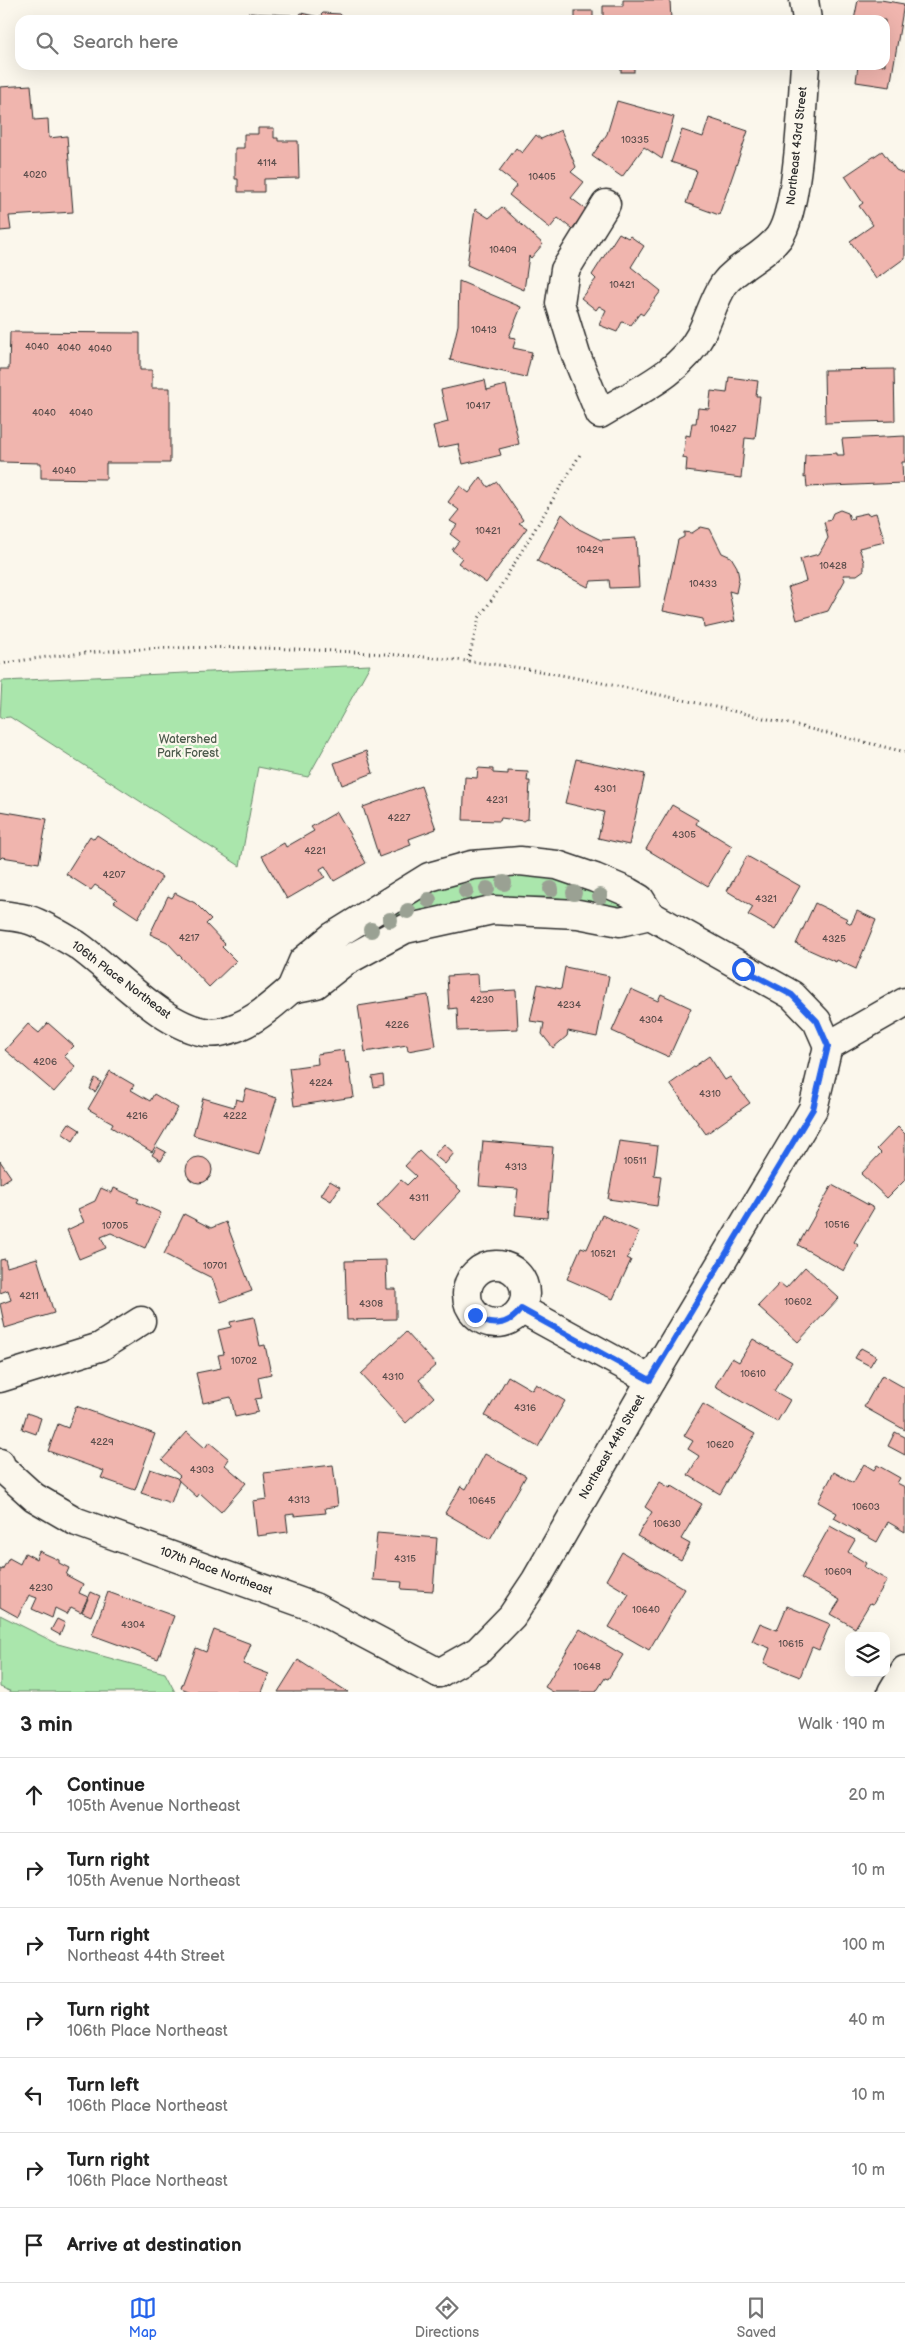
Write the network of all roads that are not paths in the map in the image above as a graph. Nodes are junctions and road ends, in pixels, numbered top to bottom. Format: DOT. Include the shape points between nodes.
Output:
graph roads {
  1 [pos="804,0"];
  2 [pos="806,15"];
  3 [pos="805,70"];
  4 [pos="606,204"];
  5 [pos="0,915"];
  6 [pos="650,915"];
  7 [pos="291,989"];
  8 [pos="905,1002"];
  9 [pos="828,1046"];
  10 [pos="521,1309"];
  11 [pos="141,1321"];
  12 [pos="0,1378"];
  13 [pos="650,1380"];
  14 [pos="0,1463"];
  15 [pos="905,1670"];
  16 [pos="438,1683"];
  17 [pos="892,1692"];
  1 -- 2 [label="street"];
  3 -- 4 [label="street, Northeast 43rd Street" via="791,208 780,236 761,256 725,283 699,337 673,370 600,414 576,355 560,303 565,270"];
  5 -- 7 [label="street, 106th Place Northeast" via="28,919 77,945 164,1016 194,1030 218,1032 237,1028 264,1012"];
  6 -- 7 [label="street" via="620,922 578,914 492,910 405,929 344,962 316,984"];
  6 -- 7 [label="street" via="640,898 557,865 520,860 472,865 429,877 332,937 302,961"];
  6 -- 9 [label="street" via="792,995 817,1021"];
  8 -- 9 [label="street"];
  9 -- 13 [label="street, Northeast 44th Street" via="813,1109"];
  10 -- 13 [label="street"];
  11 -- 12 [label="street" via="100,1346"];
  13 -- 16 [label="street, Northeast 44th Street" via="536,1580 512,1616 478,1651"];
  14 -- 16 [label="street, 107th Place Northeast" via="34,1497 78,1522 314,1607"];
  15 -- 17 [label="street"];
}
